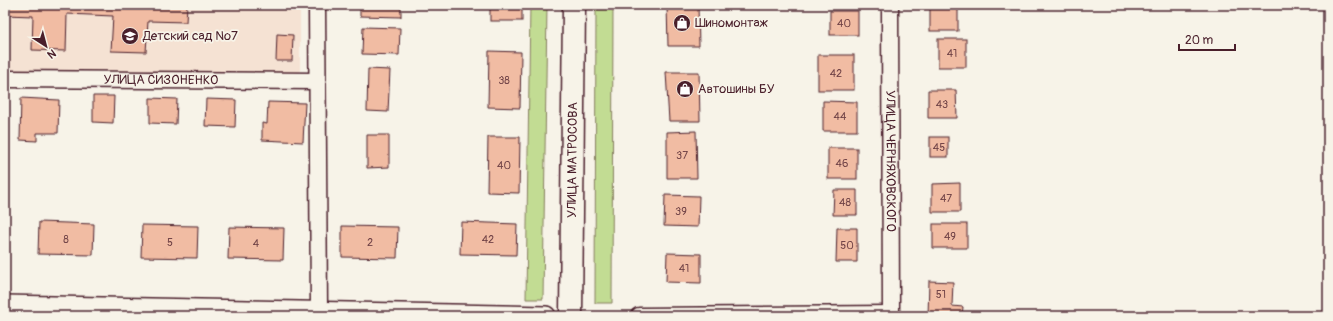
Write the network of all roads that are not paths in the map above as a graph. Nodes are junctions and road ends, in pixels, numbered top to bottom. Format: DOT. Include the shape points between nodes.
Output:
graph roads {
  1 [pos="317,5"];
  2 [pos="574,5"];
  3 [pos="890,5"];
  4 [pos="5,79"];
  5 [pos="317,81"];
  6 [pos="5,306"];
  7 [pos="319,311"];
  8 [pos="118,312"];
  9 [pos="891,315"];
  10 [pos="546,316"];
  11 [pos="571,316"];
  12 [pos="639,316"];
  1 -- 5 [label="street"];
  2 -- 11 [label="main road, УЛИЦА МАТРОСОВА"];
  3 -- 9 [label="street, УЛИЦА ЧЕРНЯХОВСКОГО"];
  4 -- 5 [label="street, УЛИЦА СИЗОНЕНКО"];
  5 -- 7 [label="street"];
  6 -- 8 [label="street"];
  7 -- 8 [label="street"];
  7 -- 10 [label="street"];
  9 -- 12 [label="street"];
}
